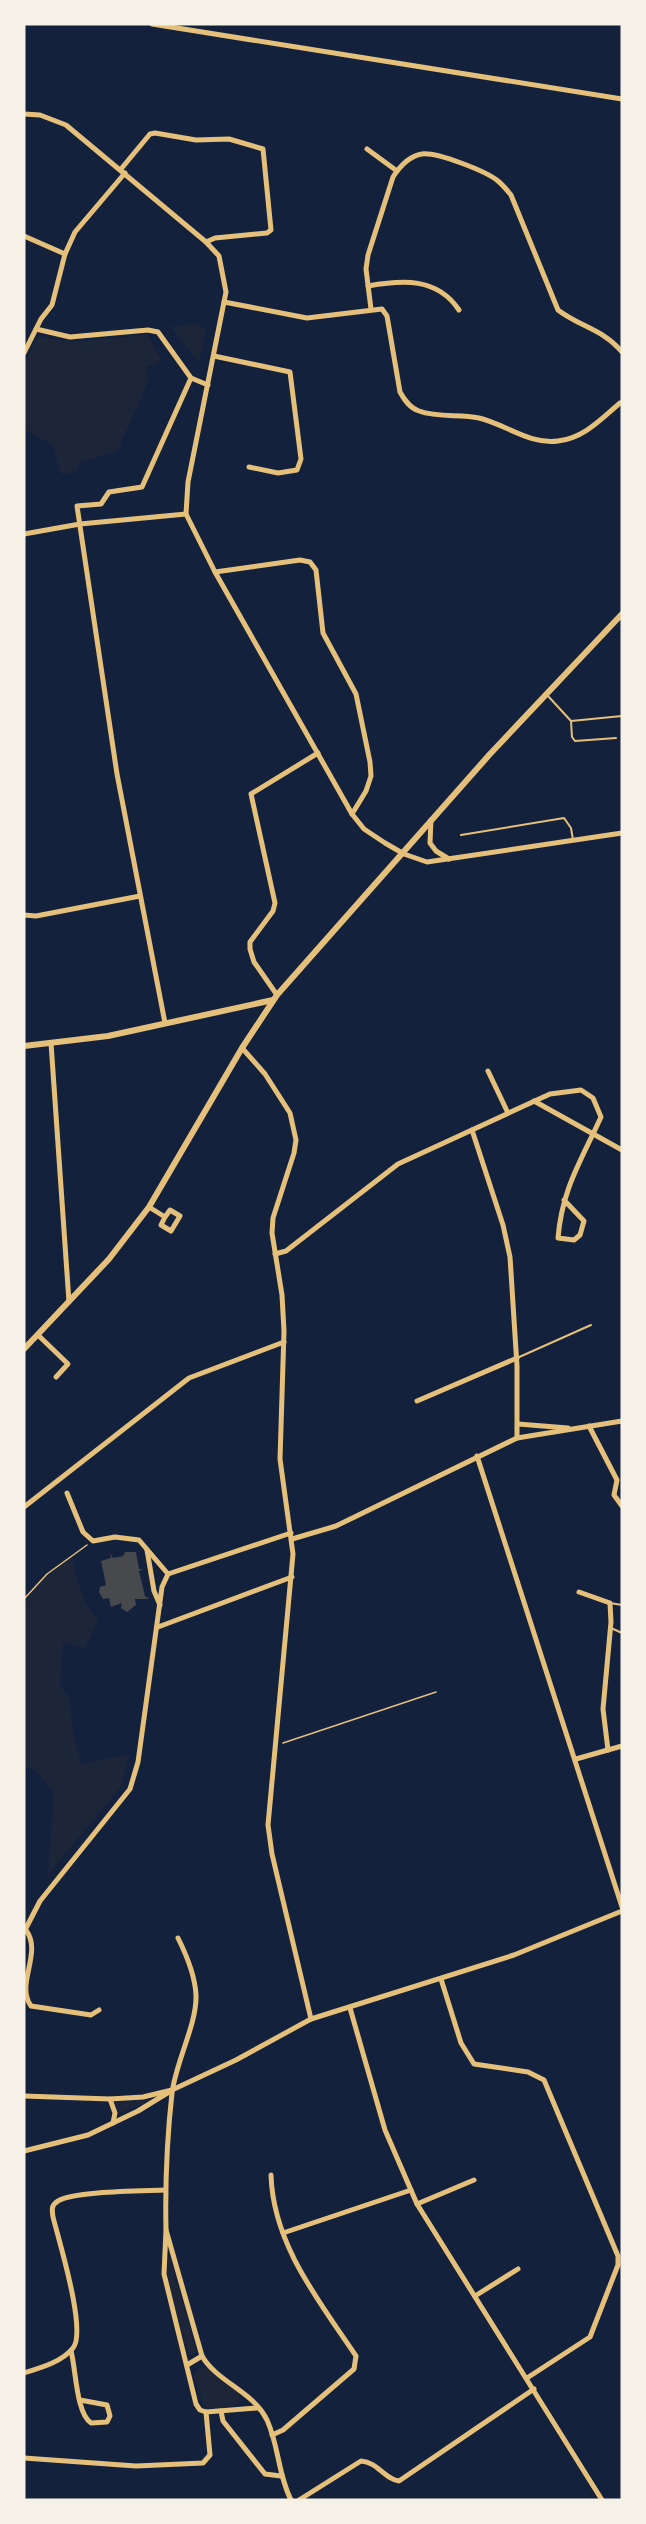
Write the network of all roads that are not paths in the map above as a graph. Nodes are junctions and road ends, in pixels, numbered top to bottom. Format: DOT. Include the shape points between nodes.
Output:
graph roads {
  1 [pos="152,24"];
  2 [pos="622,99"];
  3 [pos="24,114"];
  4 [pos="367,148"];
  5 [pos="123,171"];
  6 [pos="397,171"];
  7 [pos="24,236"];
  8 [pos="206,242"];
  9 [pos="65,254"];
  10 [pos="368,286"];
  11 [pos="224,302"];
  12 [pos="371,309"];
  13 [pos="459,310"];
  14 [pos="36,329"];
  15 [pos="622,352"];
  16 [pos="24,353"];
  17 [pos="214,356"];
  18 [pos="190,378"];
  19 [pos="208,385"];
  20 [pos="621,403"];
  21 [pos="249,467"];
  22 [pos="186,514"];
  23 [pos="80,524"];
  24 [pos="24,534"];
  25 [pos="215,572"];
  26 [pos="622,614"];
  27 [pos="546,694"];
  28 [pos="622,716"];
  29 [pos="571,721"];
  30 [pos="616,738"];
  31 [pos="318,753"];
  32 [pos="352,814"];
  33 [pos="431,820"];
  34 [pos="622,833"];
  35 [pos="461,835"];
  36 [pos="573,840"];
  37 [pos="404,854"];
  38 [pos="449,859"];
  39 [pos="140,896"];
  40 [pos="24,915"];
  41 [pos="275,998"];
  42 [pos="165,1023"];
  43 [pos="51,1043"];
  44 [pos="24,1046"];
  45 [pos="242,1048"];
  46 [pos="488,1071"];
  47 [pos="534,1101"];
  48 [pos="508,1113"];
  49 [pos="472,1130"];
  50 [pos="593,1135"];
  51 [pos="622,1150"];
  52 [pos="564,1200"];
  53 [pos="149,1207"];
  54 [pos="165,1217"];
  55 [pos="275,1254"];
  56 [pos="69,1302"];
  57 [pos="591,1325"];
  58 [pos="38,1335"];
  59 [pos="284,1342"];
  60 [pos="24,1349"];
  61 [pos="517,1358"];
  62 [pos="56,1377"];
  63 [pos="417,1401"];
  64 [pos="622,1421"];
  65 [pos="518,1424"];
  66 [pos="589,1426"];
  67 [pos="569,1428"];
  68 [pos="517,1438"];
  69 [pos="477,1456"];
  70 [pos="619,1479"];
  71 [pos="67,1493"];
  72 [pos="622,1506"];
  73 [pos="24,1507"];
  74 [pos="291,1536"];
  75 [pos="147,1548"];
  76 [pos="168,1574"];
  77 [pos="151,1576"];
  78 [pos="292,1578"];
  79 [pos="164,1580"];
  80 [pos="579,1592"];
  81 [pos="610,1603"];
  82 [pos="622,1605"];
  83 [pos="160,1607"];
  84 [pos="158,1627"];
  85 [pos="610,1628"];
  86 [pos="622,1633"];
  87 [pos="622,1746"];
  88 [pos="608,1750"];
  89 [pos="576,1759"];
  90 [pos="622,1909"];
  91 [pos="25,1931"];
  92 [pos="178,1938"];
  93 [pos="441,1979"];
  94 [pos="350,2008"];
  95 [pos="99,2010"];
  96 [pos="311,2019"];
  97 [pos="172,2090"];
  98 [pos="24,2096"];
  99 [pos="110,2099"];
  100 [pos="113,2123"];
  101 [pos="24,2151"];
  102 [pos="271,2175"];
  103 [pos="474,2180"];
  104 [pos="165,2190"];
  105 [pos="411,2190"];
  106 [pos="417,2204"];
  107 [pos="166,2230"];
  108 [pos="283,2233"];
  109 [pos="518,2269"];
  110 [pos="475,2296"];
  111 [pos="70,2351"];
  112 [pos="202,2356"];
  113 [pos="187,2365"];
  114 [pos="24,2373"];
  115 [pos="527,2378"];
  116 [pos="534,2389"];
  117 [pos="80,2400"];
  118 [pos="257,2408"];
  119 [pos="221,2411"];
  120 [pos="207,2412"];
  121 [pos="272,2435"];
  122 [pos="24,2458"];
  123 [pos="281,2476"];
  124 [pos="291,2500"];
  125 [pos="299,2500"];
  126 [pos="602,2500"];
  1 -- 2 [label="street"];
  3 -- 5 [label="street" via="66,124"];
  4 -- 6 [label="street"];
  5 -- 8 [label="street"];
  5 -- 8 [label="street" via="155,132 196,140 229,139 263,149 271,230"];
  5 -- 9 [label="street" via="88,214"];
  6 -- 10 [label="street" via="368,255"];
  6 -- 15 [label="street" via="411,158 432,155 499,182 511,195 558,310 569,319 603,333"];
  7 -- 9 [label="street"];
  8 -- 11 [label="street" via="219,256 226,292"];
  9 -- 14 [label="street" via="55,297"];
  10 -- 12 [label="street"];
  10 -- 13 [label="street" via="416,282 452,299"];
  11 -- 12 [label="street" via="306,318"];
  11 -- 17 [label="street"];
  12 -- 20 [label="street" via="382,309 387,315 400,392 416,410 479,418 538,441 557,442 589,430"];
  14 -- 16 [label="street"];
  14 -- 18 [label="street" via="70,337 158,332"];
  17 -- 19 [label="street"];
  17 -- 21 [label="street" via="290,372 301,459 297,470 278,473"];
  18 -- 19 [label="street"];
  18 -- 23 [label="street" via="142,487 110,492 101,504 77,506"];
  19 -- 22 [label="street" via="188,482"];
  22 -- 23 [label="street"];
  22 -- 25 [label="street"];
  23 -- 24 [label="street"];
  23 -- 39 [label="street" via="117,774"];
  25 -- 31 [label="street"];
  25 -- 32 [label="street" via="300,560 310,562 316,570 323,633 356,694 370,762 366,791"];
  26 -- 27 [label="street"];
  27 -- 29 [label="lane"];
  27 -- 33 [label="street"];
  28 -- 29 [label="lane"];
  29 -- 30 [label="lane" via="575,741"];
  31 -- 32 [label="street"];
  31 -- 41 [label="street" via="250,794 275,903 250,942 250,949"];
  32 -- 37 [label="street" via="364,829"];
  33 -- 37 [label="street"];
  33 -- 38 [label="street" via="430,843"];
  34 -- 36 [label="street"];
  35 -- 36 [label="lane" via="564,818"];
  36 -- 38 [label="street"];
  37 -- 38 [label="street" via="427,862"];
  37 -- 41 [label="street"];
  39 -- 40 [label="street"];
  39 -- 42 [label="street"];
  41 -- 42 [label="street"];
  41 -- 45 [label="street"];
  42 -- 43 [label="street"];
  43 -- 44 [label="street"];
  43 -- 56 [label="street"];
  45 -- 53 [label="street"];
  45 -- 55 [label="street" via="265,1074 295,1128 294,1153 273,1218"];
  46 -- 48 [label="street"];
  47 -- 48 [label="street"];
  47 -- 50 [label="street"];
  47 -- 50 [label="street" via="550,1094 581,1090 593,1098 601,1117"];
  48 -- 49 [label="street"];
  49 -- 55 [label="street" via="398,1164 286,1251"];
  49 -- 61 [label="street" via="510,1257"];
  50 -- 51 [label="street"];
  50 -- 52 [label="street"];
  52 -- 52 [label="street" via="558,1238 574,1240 584,1221"];
  53 -- 54 [label="street"];
  53 -- 56 [label="street"];
  55 -- 59 [label="street"];
  56 -- 58 [label="street"];
  57 -- 61 [label="lane"];
  58 -- 60 [label="street"];
  58 -- 62 [label="street" via="68,1364"];
  59 -- 73 [label="street" via="189,1378"];
  59 -- 74 [label="street" via="280,1459"];
  61 -- 63 [label="street"];
  61 -- 65 [label="street"];
  64 -- 66 [label="street"];
  65 -- 67 [label="street"];
  65 -- 68 [label="street"];
  66 -- 67 [label="street"];
  66 -- 70 [label="street"];
  67 -- 68 [label="street"];
  68 -- 69 [label="street"];
  69 -- 74 [label="street" via="336,1526"];
  69 -- 89 [label="street"];
  70 -- 72 [label="street" via="614,1495"];
  71 -- 75 [label="street" via="82,1532 93,1541 128,1538 139,1540"];
  74 -- 76 [label="street"];
  74 -- 78 [label="street"];
  75 -- 76 [label="street"];
  75 -- 77 [label="street"];
  76 -- 79 [label="street"];
  77 -- 79 [label="street"];
  77 -- 83 [label="street"];
  78 -- 84 [label="street"];
  78 -- 96 [label="street" via="268,1825"];
  79 -- 83 [label="street"];
  80 -- 81 [label="street"];
  81 -- 82 [label="lane"];
  81 -- 85 [label="street"];
  83 -- 84 [label="street"];
  84 -- 91 [label="street" via="138,1762 130,1789 40,1901"];
  85 -- 86 [label="lane"];
  85 -- 88 [label="street" via="603,1709"];
  87 -- 88 [label="street"];
  88 -- 89 [label="street"];
  89 -- 90 [label="street"];
  90 -- 93 [label="street" via="514,1955"];
  91 -- 95 [label="street" via="32,1944 26,1988 31,2006 91,2015"];
  92 -- 97 [label="street" via="188,1959 196,1996"];
  93 -- 94 [label="street"];
  93 -- 115 [label="street" via="461,2043 474,2064 528,2072 544,2080 618,2256 590,2337"];
  94 -- 96 [label="street"];
  94 -- 105 [label="street" via="385,2130"];
  96 -- 97 [label="street"];
  97 -- 99 [label="street"];
  97 -- 100 [label="street"];
  97 -- 104 [label="street"];
  98 -- 99 [label="street"];
  99 -- 100 [label="street" via="115,2113"];
  100 -- 101 [label="street" via="88,2135"];
  102 -- 108 [label="street" via="272,2195"];
  103 -- 106 [label="street"];
  104 -- 107 [label="street"];
  104 -- 111 [label="street" via="65,2198 52,2207 78,2337"];
  105 -- 106 [label="street"];
  105 -- 108 [label="street"];
  106 -- 110 [label="street"];
  107 -- 112 [label="street"];
  107 -- 113 [label="street" via="164,2274"];
  108 -- 121 [label="street" via="291,2256 356,2356 356,2364 283,2430"];
  109 -- 110 [label="street"];
  110 -- 115 [label="street"];
  111 -- 114 [label="street"];
  111 -- 117 [label="street"];
  112 -- 113 [label="street"];
  112 -- 118 [label="street"];
  113 -- 120 [label="street" via="196,2404"];
  115 -- 116 [label="street"];
  116 -- 125 [label="street" via="399,2481 390,2479 372,2463 361,2461"];
  116 -- 126 [label="street"];
  117 -- 117 [label="street" via="85,2419 91,2423 107,2422 107,2405"];
  118 -- 119 [label="street"];
  118 -- 121 [label="street" via="267,2419"];
  119 -- 120 [label="street"];
  119 -- 123 [label="street" via="223,2421 265,2474"];
  120 -- 122 [label="street" via="210,2455 203,2463 136,2466"];
  121 -- 123 [label="street"];
  123 -- 124 [label="street"];
}
